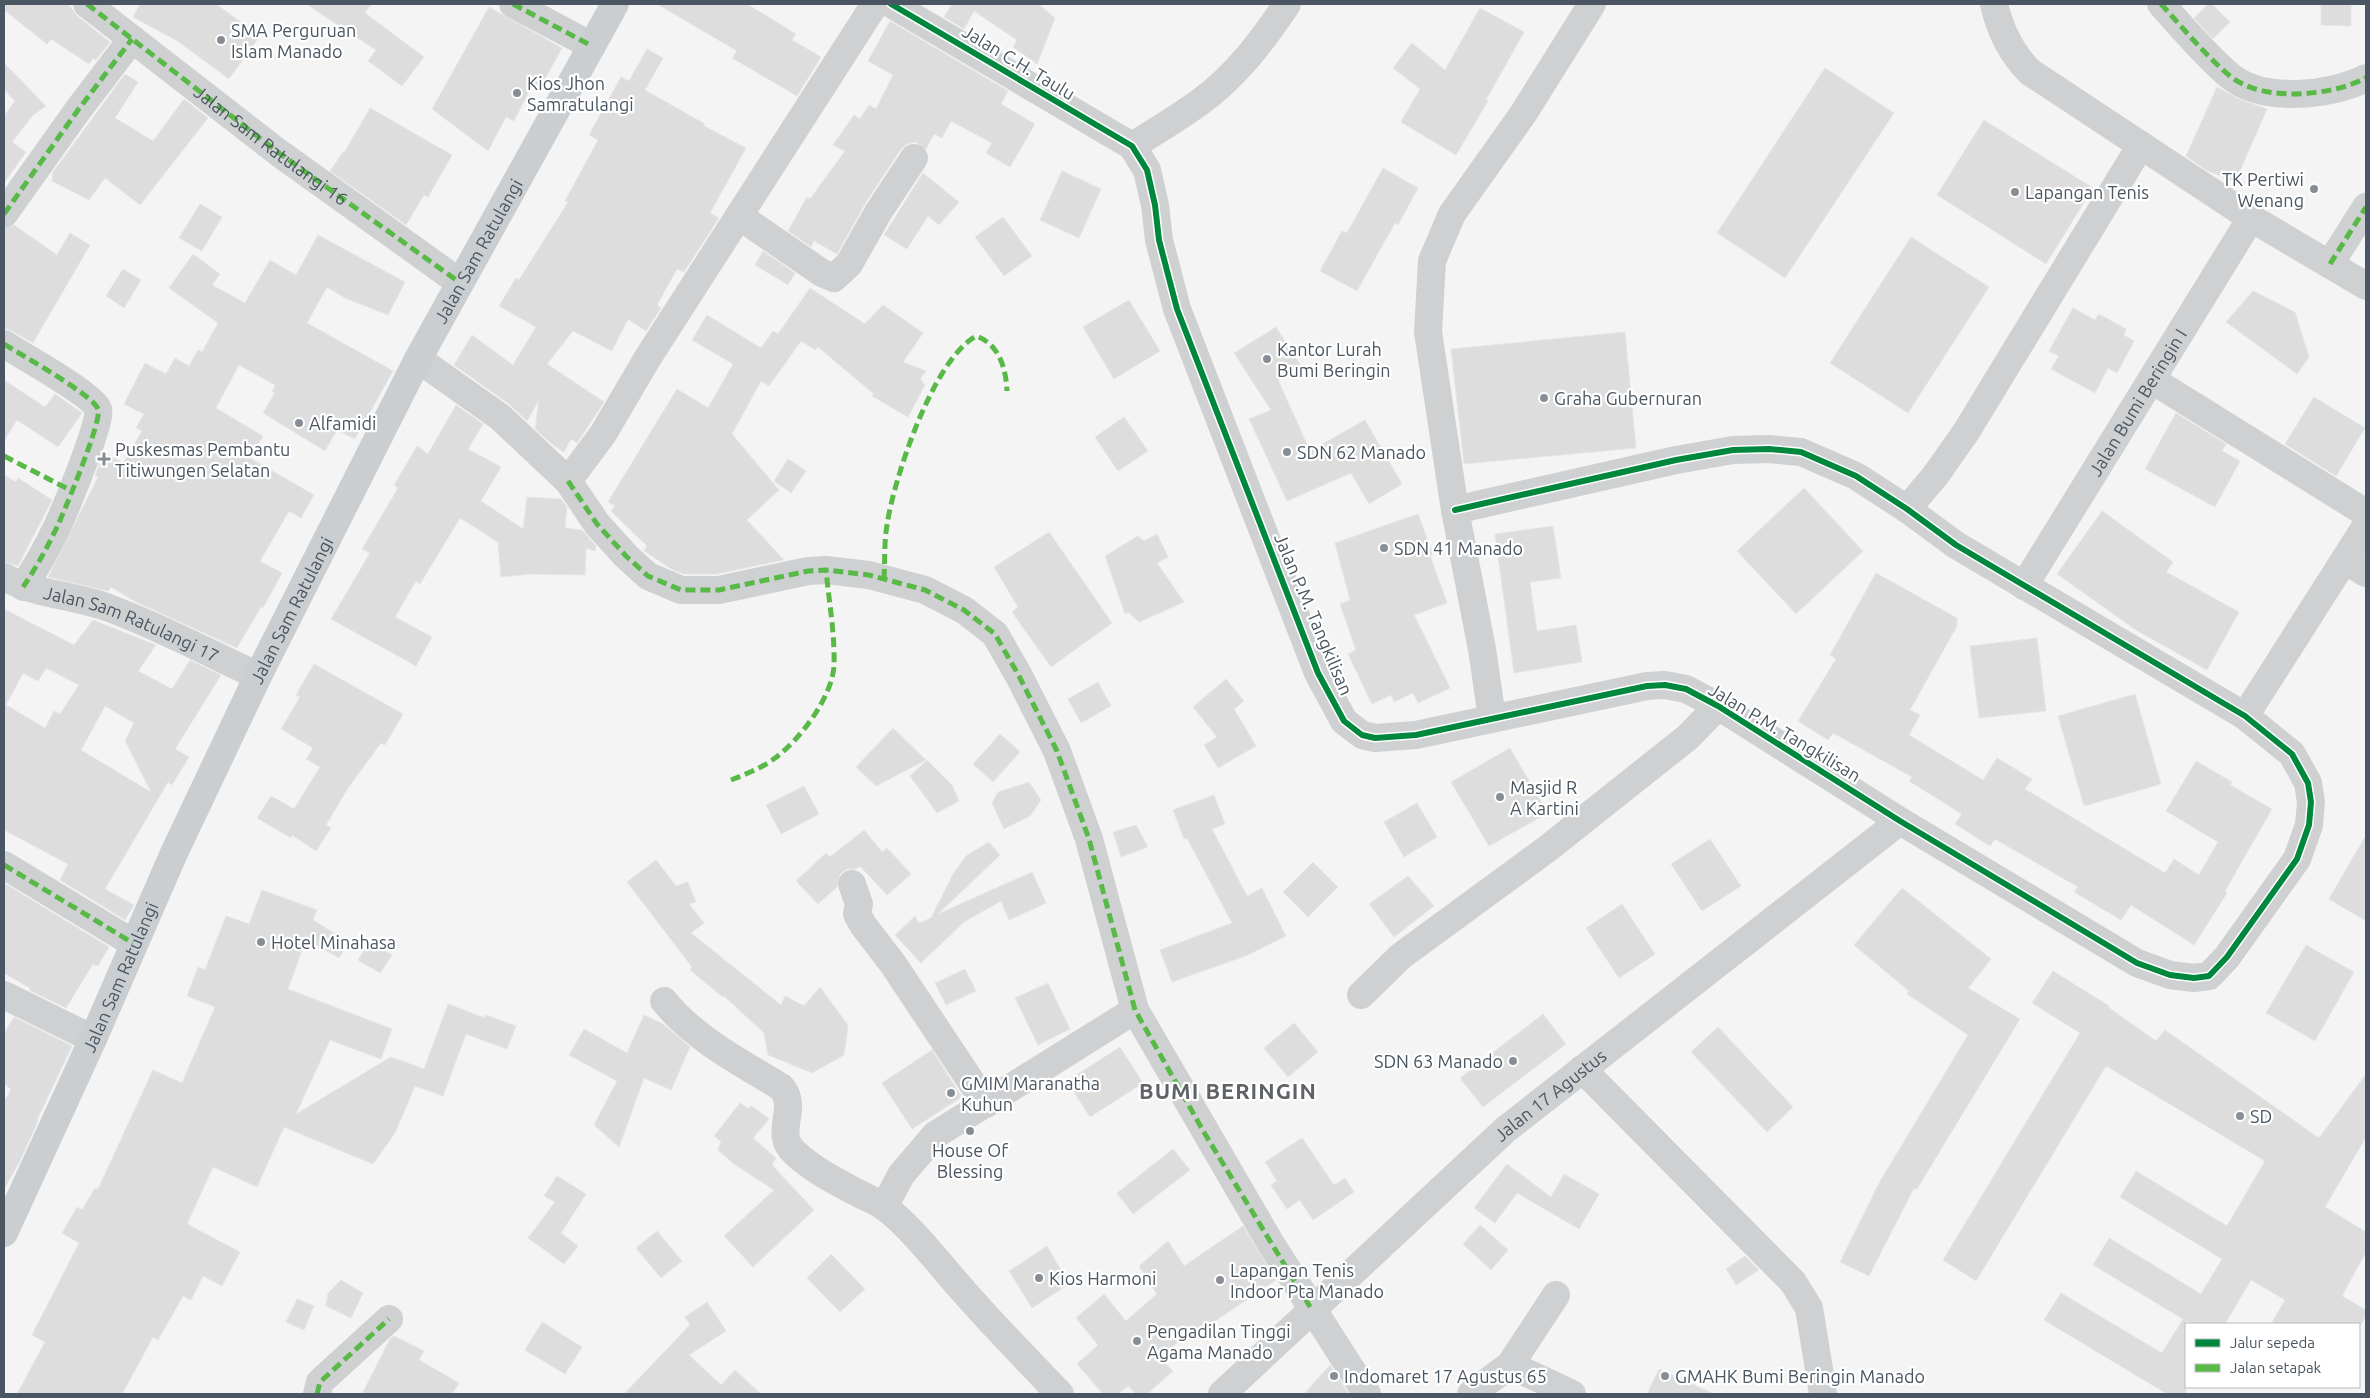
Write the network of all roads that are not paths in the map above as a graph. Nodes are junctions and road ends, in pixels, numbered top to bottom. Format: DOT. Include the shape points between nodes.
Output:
graph roads {
  1 [pos="88,4"];
  2 [pos="513,4"];
  3 [pos="615,4"];
  4 [pos="875,4"];
  5 [pos="891,4"];
  6 [pos="1287,4"];
  7 [pos="1592,4"];
  8 [pos="1994,4"];
  9 [pos="2161,4"];
  10 [pos="132,39"];
  11 [pos="592,46"];
  12 [pos="2366,78"];
  13 [pos="2141,145"];
  14 [pos="1132,146"];
  15 [pos="914,158"];
  16 [pos="2366,207"];
  17 [pos="4,214"];
  18 [pos="739,216"];
  19 [pos="2251,218"];
  20 [pos="2330,264"];
  21 [pos="459,282"];
  22 [pos="2366,286"];
  23 [pos="4,344"];
  24 [pos="418,359"];
  25 [pos="2152,380"];
  26 [pos="568,481"];
  27 [pos="1907,509"];
  28 [pos="1455,510"];
  29 [pos="2365,526"];
  30 [pos="2356,566"];
  31 [pos="14,582"];
  32 [pos="2024,586"];
  33 [pos="258,676"];
  34 [pos="1718,706"];
  35 [pos="2245,716"];
  36 [pos="1492,718"];
  37 [pos="1900,821"];
  38 [pos="4,865"];
  39 [pos="852,884"];
  40 [pos="134,943"];
  41 [pos="4,995"];
  42 [pos="1361,995"];
  43 [pos="664,1001"];
  44 [pos="1135,1010"];
  45 [pos="93,1039"];
  46 [pos="1582,1069"];
  47 [pos="986,1104"];
  48 [pos="884,1207"];
  49 [pos="4,1233"];
  50 [pos="1556,1294"];
  51 [pos="1312,1310"];
  52 [pos="389,1319"];
  53 [pos="1510,1365"];
  54 [pos="317,1394"];
  55 [pos="1060,1394"];
  56 [pos="1222,1394"];
  57 [pos="1368,1394"];
  58 [pos="1471,1394"];
  59 [pos="1572,1394"];
  60 [pos="1824,1394"];
  1 -- 10 [label="street, Jalan Sam Ratulangi 16"];
  2 -- 11 [label="street"];
  3 -- 11 [label="main road, Jalan Sam Ratulangi"];
  4 -- 18 [label="street"];
  5 -- 14 [label="street, Jalan C.H. Taulu"];
  6 -- 14 [label="street" via="1266,36 1239,67 1201,101"];
  7 -- 28 [label="street" via="1523,114 1452,214 1432,260 1428,332"];
  8 -- 13 [label="street" via="2003,33 2026,68"];
  9 -- 12 [label="street" via="2231,76 2249,86 2293,94 2337,89"];
  10 -- 17 [label="street"];
  10 -- 21 [label="street, Jalan Sam Ratulangi 16" via="279,153"];
  11 -- 21 [label="main road, Jalan Sam Ratulangi"];
  13 -- 19 [label="street"];
  13 -- 27 [label="street" via="1966,432"];
  14 -- 36 [label="street, Jalan P.M. Tangkilisan" via="1147,170 1159,240 1177,309 1318,673 1344,721 1362,735 1375,738 1416,735"];
  15 -- 18 [label="street" via="849,264 834,278"];
  16 -- 20 [label="street"];
  18 -- 26 [label="street" via="603,434"];
  19 -- 20 [label="street"];
  19 -- 25 [label="street, Jalan Bumi Beringin I"];
  20 -- 22 [label="street"];
  21 -- 24 [label="main road, Jalan Sam Ratulangi"];
  23 -- 31 [label="street" via="82,394 98,407 100,413 58,526"];
  24 -- 26 [label="street" via="500,417"];
  24 -- 33 [label="main road, Jalan Sam Ratulangi"];
  25 -- 29 [label="street"];
  25 -- 32 [label="street, Jalan Bumi Beringin I"];
  26 -- 44 [label="street" via="597,524 626,556 648,576 681,590 719,590 808,571 870,575 925,590 964,610 994,634 1020,676 1057,751 1089,839"];
  27 -- 28 [label="street" via="1856,476 1801,452 1769,449 1733,450 1676,460"];
  27 -- 32 [label="street" via="1956,545"];
  28 -- 36 [label="street"];
  29 -- 30 [label="street"];
  30 -- 35 [label="street"];
  31 -- 33 [label="street, Jalan Sam Ratulangi 17" via="115,610"];
  32 -- 35 [label="street"];
  33 -- 40 [label="main road, Jalan Sam Ratulangi"];
  34 -- 36 [label="street, Jalan P.M. Tangkilisan" via="1686,690 1665,685"];
  34 -- 37 [label="street, Jalan P.M. Tangkilisan"];
  34 -- 42 [label="street" via="1688,737 1547,849 1401,956"];
  35 -- 37 [label="street, Jalan P.M. Tangkilisan" via="2292,754 2308,783 2311,802 2309,826 2297,859 2227,957 2209,976 2170,975 2137,963"];
  37 -- 46 [label="street, Jalan 17 Agustus"];
  38 -- 40 [label="street"];
  39 -- 47 [label="street" via="859,904 857,914 863,925 893,964"];
  40 -- 45 [label="main road, Jalan Sam Ratulangi"];
  41 -- 45 [label="street"];
  43 -- 48 [label="street" via="692,1029 781,1087 787,1094 789,1109 785,1130 788,1144 794,1152 834,1180"];
  44 -- 47 [label="street"];
  44 -- 51 [label="street" via="1215,1151"];
  45 -- 49 [label="main road, Jalan Sam Ratulangi"];
  46 -- 51 [label="street, Jalan 17 Agustus" via="1505,1130"];
  46 -- 60 [label="street" via="1793,1282 1809,1308"];
  47 -- 48 [label="street" via="935,1136 902,1174"];
  48 -- 55 [label="street" via="918,1239"];
  50 -- 53 [label="street"];
  51 -- 56 [label="street, Jalan 17 Agustus"];
  51 -- 57 [label="street"];
  52 -- 54 [label="street" via="320,1382"];
  53 -- 58 [label="street"];
  53 -- 59 [label="street"];
}
